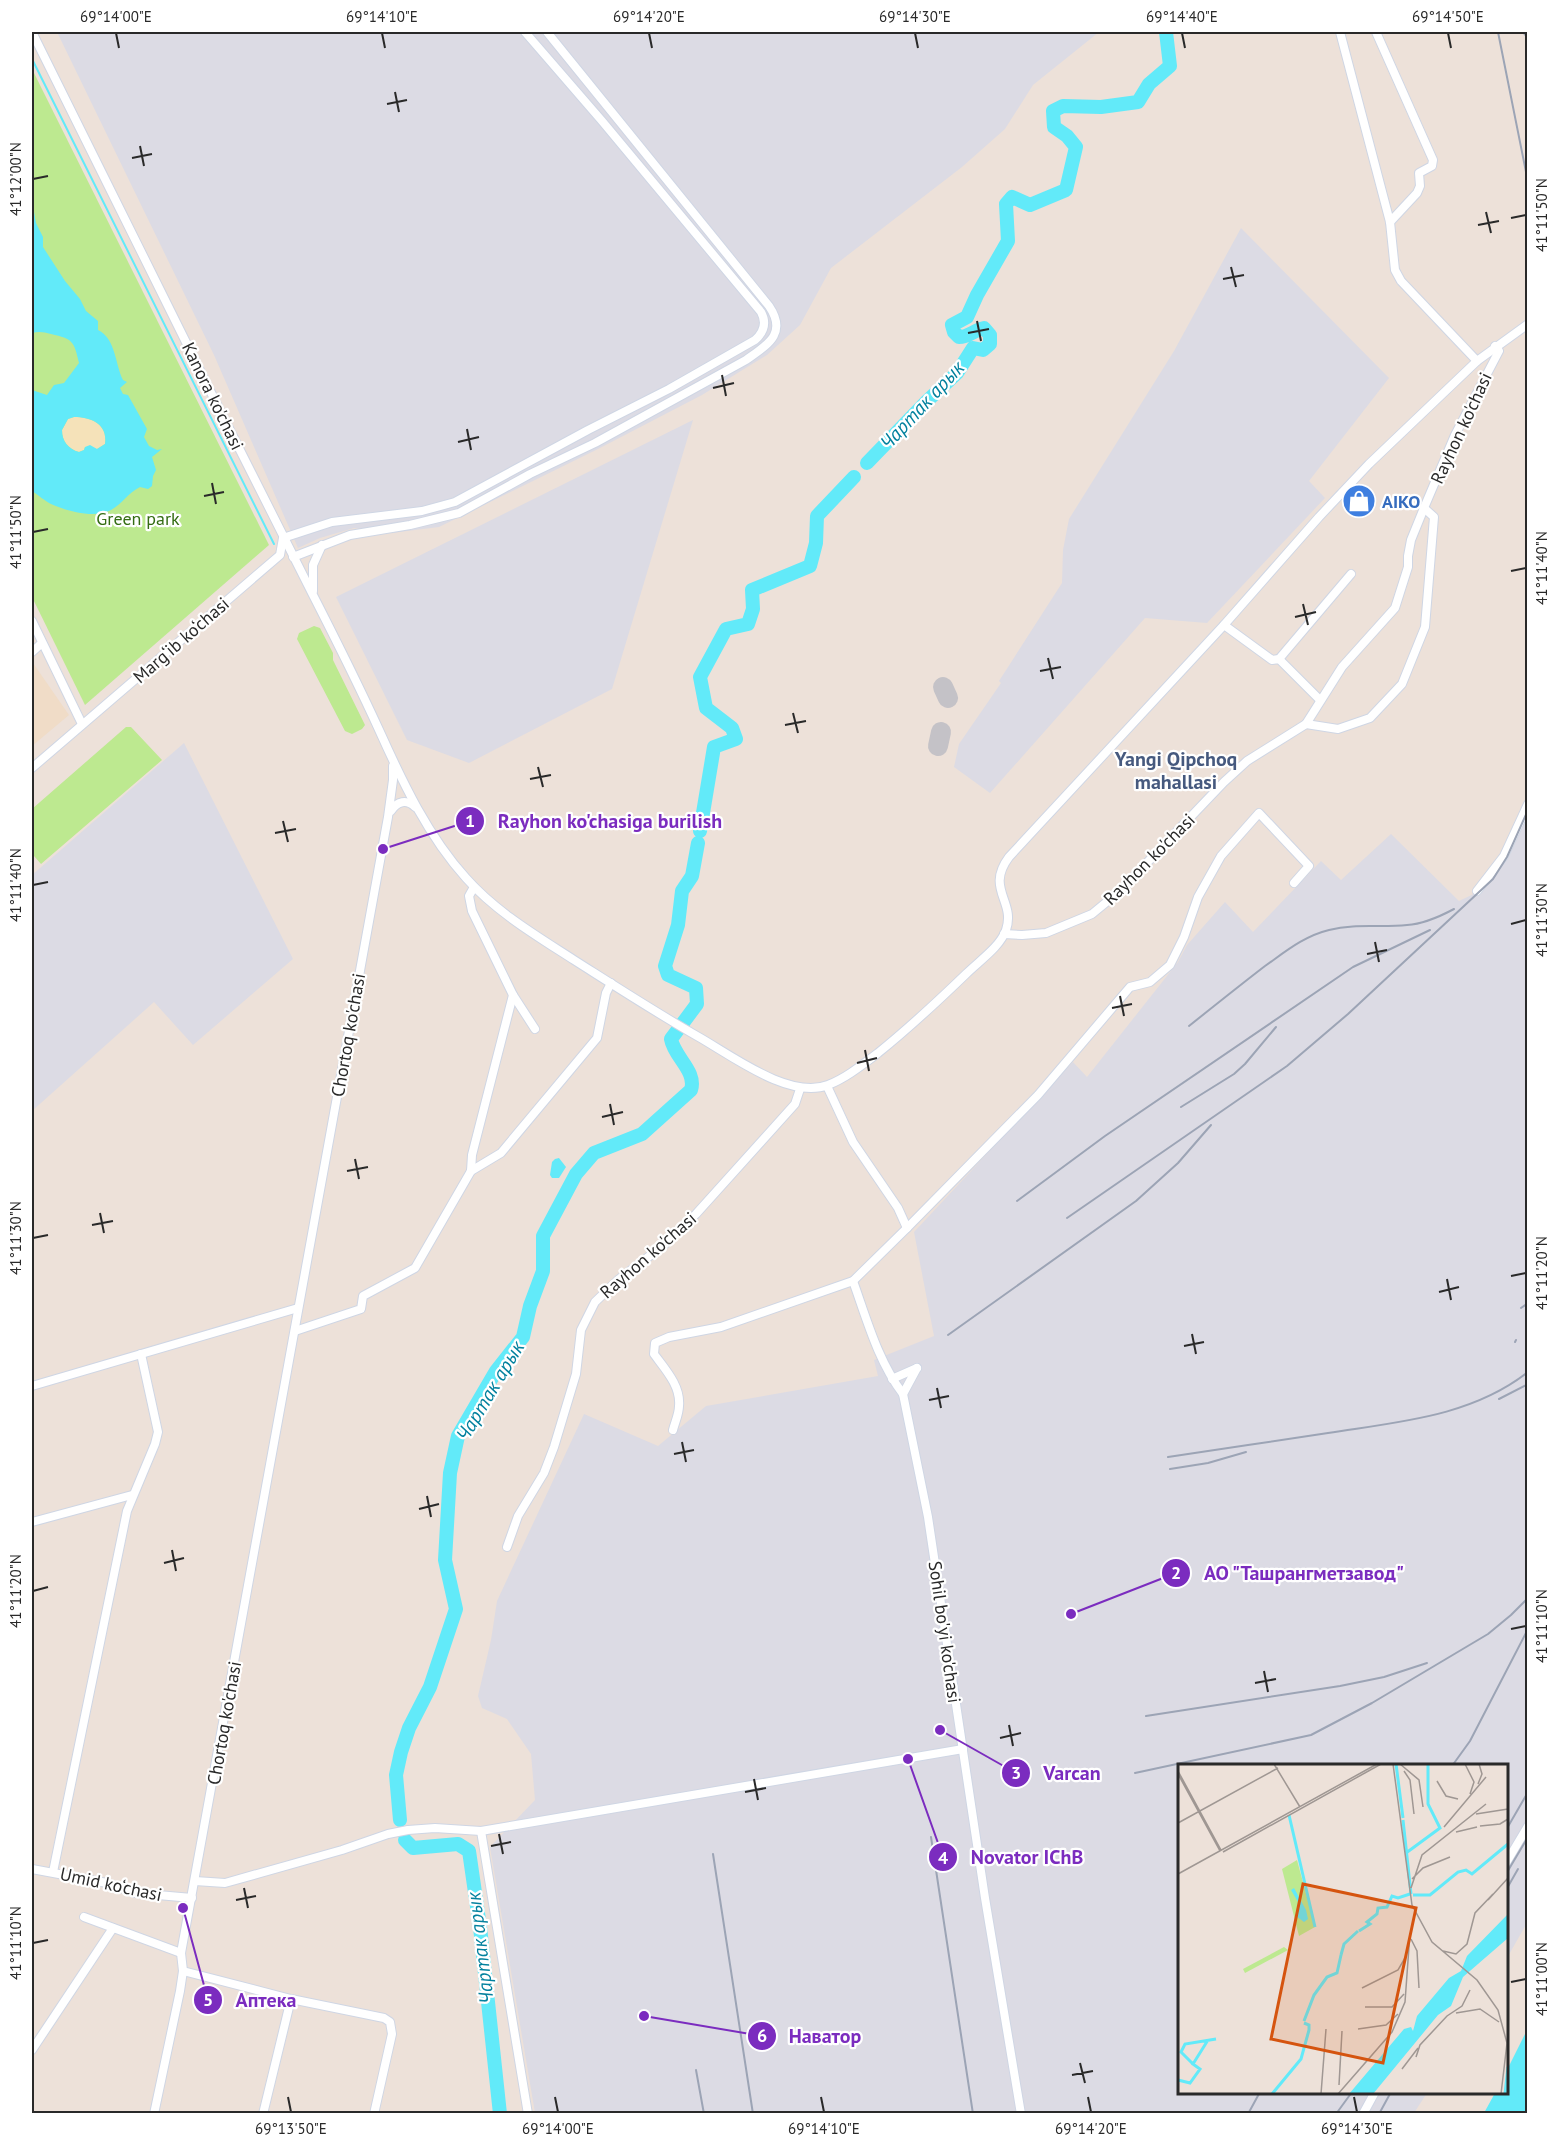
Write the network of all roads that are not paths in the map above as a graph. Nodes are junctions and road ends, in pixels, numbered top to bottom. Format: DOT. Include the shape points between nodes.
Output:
graph roads {
  1 [pos="32,32"];
  2 [pos="525,32"];
  3 [pos="547,32"];
  4 [pos="1340,32"];
  5 [pos="1376,32"];
  6 [pos="1390,222"];
  7 [pos="764,324"];
  8 [pos="776,324"];
  9 [pos="1527,324"];
  10 [pos="1495,346"];
  11 [pos="1477,361"];
  12 [pos="669,389"];
  13 [pos="675,399"];
  14 [pos="588,430"];
  15 [pos="595,443"];
  16 [pos="1424,508"];
  17 [pos="284,538"];
  18 [pos="322,545"];
  19 [pos="280,555"];
  20 [pos="293,557"];
  21 [pos="1351,574"];
  22 [pos="313,596"];
  23 [pos="32,621"];
  24 [pos="1224,625"];
  25 [pos="42,643"];
  26 [pos="32,652"];
  27 [pos="1279,660"];
  28 [pos="1320,700"];
  29 [pos="82,724"];
  30 [pos="1306,724"];
  31 [pos="393,762"];
  32 [pos="32,768"];
  33 [pos="1527,804"];
  34 [pos="418,811"];
  35 [pos="388,817"];
  36 [pos="1294,883"];
  37 [pos="474,887"];
  38 [pos="1476,891"];
  39 [pos="1004,934"];
  40 [pos="611,983"];
  41 [pos="513,995"];
  42 [pos="535,1029"];
  43 [pos="827,1086"];
  44 [pos="800,1089"];
  45 [pos="471,1171"];
  46 [pos="908,1228"];
  47 [pos="854,1281"];
  48 [pos="298,1308"];
  49 [pos="295,1331"];
  50 [pos="141,1354"];
  51 [pos="892,1379"];
  52 [pos="32,1386"];
  53 [pos="903,1394"];
  54 [pos="673,1430"];
  55 [pos="132,1495"];
  56 [pos="32,1522"];
  57 [pos="507,1547"];
  58 [pos="963,1749"];
  59 [pos="1527,1826"];
  60 [pos="481,1831"];
  61 [pos="1508,1859"];
  62 [pos="32,1869"];
  63 [pos="53,1872"];
  64 [pos="195,1881"];
  65 [pos="192,1898"];
  66 [pos="84,1917"];
  67 [pos="113,1928"];
  68 [pos="182,1953"];
  69 [pos="183,1971"];
  70 [pos="291,1999"];
  71 [pos="32,2050"];
  72 [pos="1374,2094"];
  73 [pos="154,2114"];
  74 [pos="264,2114"];
  75 [pos="375,2114"];
  76 [pos="528,2114"];
  77 [pos="1021,2114"];
  78 [pos="1363,2114"];
  1 -- 17 [label="street, Kanora ko'chasi"];
  2 -- 7 [label="street" via="761,312"];
  3 -- 8 [label="street" via="769,306"];
  4 -- 6 [label="street"];
  5 -- 6 [label="street" via="1433,160 1432,166 1419,173 1417,193"];
  6 -- 11 [label="street" via="1395,270 1401,281"];
  7 -- 8 [label="street"];
  7 -- 12 [label="street" via="755,340"];
  8 -- 13 [label="street" via="773,337 746,360"];
  9 -- 10 [label="street"];
  10 -- 11 [label="street"];
  10 -- 16 [label="street, Rayhon ko'chasi" via="1499,351 1455,435"];
  11 -- 24 [label="street" via="1369,464"];
  12 -- 13 [label="street"];
  12 -- 14 [label="street"];
  13 -- 15 [label="street"];
  14 -- 15 [label="street"];
  14 -- 17 [label="street" via="455,502 422,511 332,522"];
  15 -- 18 [label="street" via="459,513 350,535"];
  16 -- 28 [label="street" via="1411,540 1408,567 1395,608 1342,667"];
  16 -- 30 [label="street" via="1434,517 1425,627 1402,684 1370,718 1338,729"];
  17 -- 19 [label="street"];
  17 -- 20 [label="street, Kanora ko'chasi"];
  18 -- 20 [label="street"];
  18 -- 22 [label="street" via="313,565"];
  19 -- 20 [label="street"];
  19 -- 29 [label="street, Marg‘ib ko‘chasi"];
  20 -- 22 [label="street, Kanora ko'chasi"];
  21 -- 27 [label="street"];
  22 -- 31 [label="street, Kanora ko'chasi"];
  23 -- 25 [label="street"];
  24 -- 27 [label="street" via="1272,660"];
  24 -- 39 [label="street" via="1005,862 999,883 1008,913"];
  25 -- 26 [label="street"];
  25 -- 29 [label="street"];
  27 -- 28 [label="street"];
  28 -- 30 [label="street"];
  29 -- 32 [label="street, Marg‘ib ko‘chasi"];
  30 -- 39 [label="street, Rayhon ko'chasi" via="1238,768 1120,891 1092,914 1046,933"];
  31 -- 34 [label="street"];
  31 -- 35 [label="street, Chortoq ko'chasi"];
  33 -- 38 [label="street" via="1504,856"];
  34 -- 35 [label="street" via="411,803 401,802"];
  34 -- 37 [label="street"];
  35 -- 48 [label="street, Chortoq ko'chasi"];
  36 -- 46 [label="street" via="1309,866 1259,813 1221,856 1198,897 1170,965 1150,982 1130,987 1038,1095"];
  37 -- 40 [label="street" via="538,937"];
  37 -- 41 [label="street" via="469,896 472,912"];
  39 -- 43 [label="street" via="908,1029"];
  40 -- 44 [label="street" via="772,1079"];
  40 -- 45 [label="street" via="597,1038 501,1153"];
  41 -- 42 [label="street"];
  41 -- 45 [label="street"];
  43 -- 44 [label="street"];
  43 -- 46 [label="street" via="854,1142"];
  44 -- 57 [label="street, Rayhon ko'chasi" via="795,1104 696,1214 595,1302 581,1330 576,1374 554,1447 544,1473 518,1516"];
  45 -- 49 [label="street" via="415,1268 363,1296 361,1309"];
  46 -- 47 [label="street"];
  47 -- 51 [label="street"];
  47 -- 54 [label="street" via="721,1327 656,1343 654,1354 672,1379 680,1405"];
  48 -- 49 [label="street, Chortoq ko'chasi"];
  48 -- 50 [label="street"];
  49 -- 64 [label="street, Chortoq ko'chasi"];
  50 -- 52 [label="street"];
  50 -- 55 [label="street" via="158,1432"];
  51 -- 53 [label="street"];
  51 -- 53 [label="street" via="917,1368"];
  53 -- 58 [label="street, Sohil bo'yi ko'chasi" via="928,1517"];
  55 -- 56 [label="street"];
  55 -- 63 [label="street"];
  58 -- 60 [label="street"];
  58 -- 77 [label="street, Sohil bo'yi ko'chasi"];
  59 -- 61 [label="street"];
  60 -- 64 [label="street" via="408,1830 225,1883"];
  60 -- 76 [label="street"];
  62 -- 63 [label="street, Umid ko‘chasi"];
  63 -- 65 [label="street, Umid ko‘chasi" via="135,1893"];
  64 -- 65 [label="street, Chortoq ko'chasi"];
  65 -- 68 [label="street, Chortoq ko'chasi"];
  66 -- 67 [label="street"];
  67 -- 68 [label="street"];
  67 -- 71 [label="street"];
  68 -- 69 [label="street, Chortoq ko'chasi"];
  69 -- 70 [label="street"];
  69 -- 73 [label="street, Chortoq ko'chasi"];
  70 -- 74 [label="street"];
  70 -- 75 [label="street" via="390,2022 392,2034"];
  72 -- 78 [label="street"];
}
